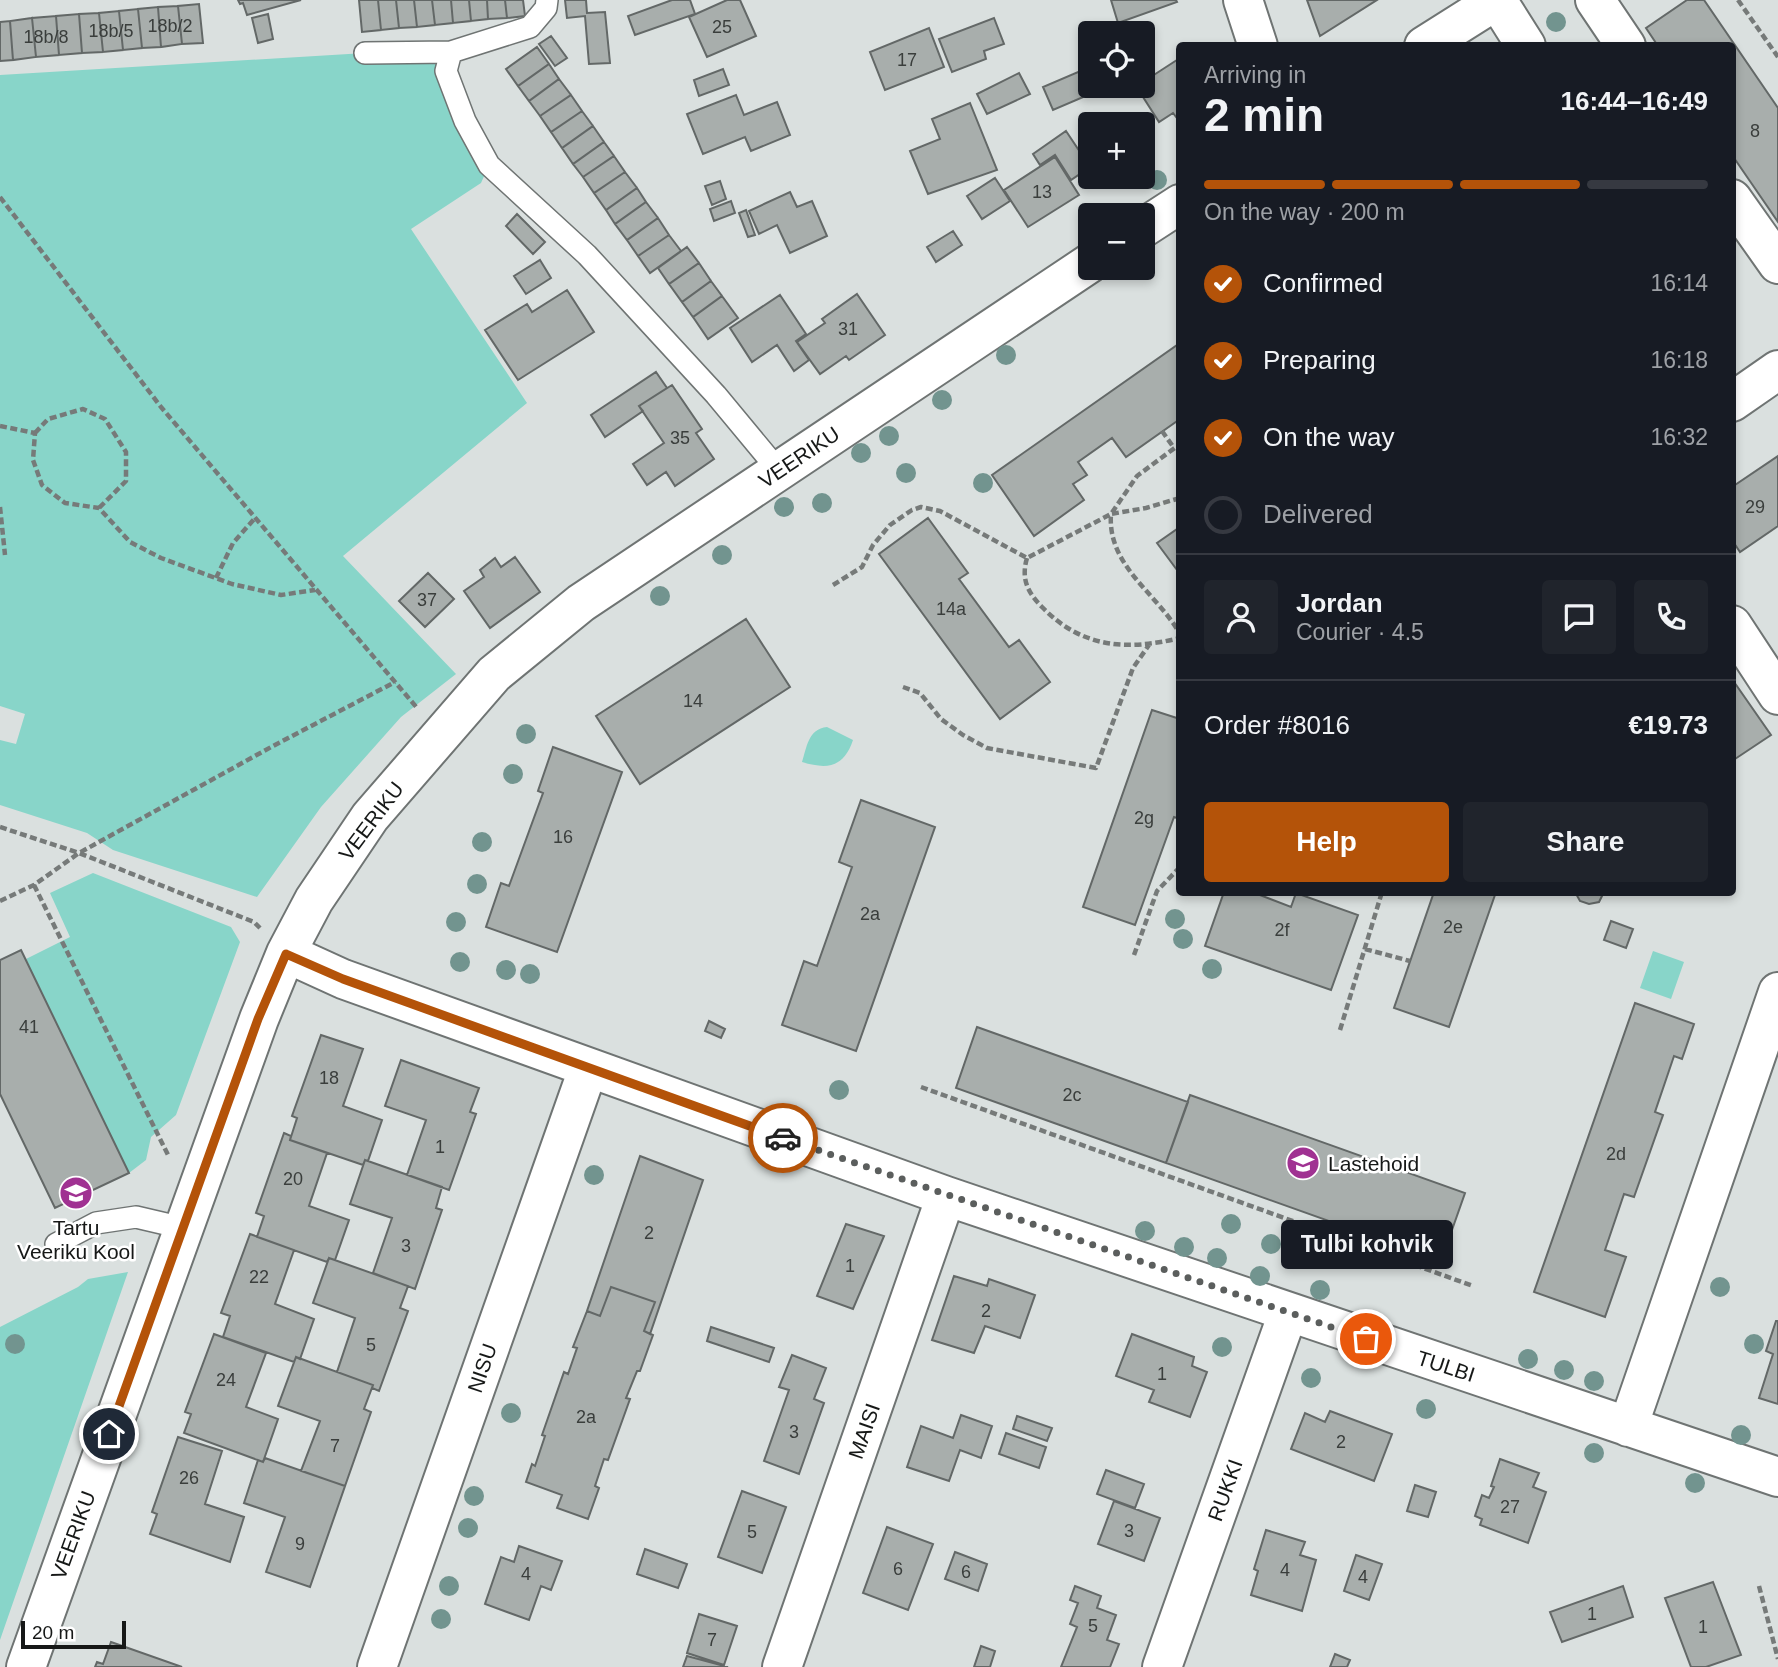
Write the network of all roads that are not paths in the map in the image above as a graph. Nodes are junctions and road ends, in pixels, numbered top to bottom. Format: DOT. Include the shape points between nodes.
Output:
graph roads {
  1 [pos="547,0"];
  2 [pos="1243,0"];
  3 [pos="1497,0"];
  4 [pos="1595,0"];
  5 [pos="1257,42"];
  6 [pos="1430,42"];
  7 [pos="1523,42"];
  8 [pos="1623,42"];
  9 [pos="452,52"];
  10 [pos="365,53"];
  11 [pos="1736,205"];
  12 [pos="1176,207"];
  13 [pos="1155,220"];
  14 [pos="1778,264"];
  15 [pos="1078,271"];
  16 [pos="1778,370"];
  17 [pos="1736,399"];
  18 [pos="779,471"];
  19 [pos="1736,631"];
  20 [pos="1778,695"];
  21 [pos="286,954"];
  22 [pos="1778,992"];
  23 [pos="588,1069"];
  24 [pos="946,1196"];
  25 [pos="187,1215"];
  26 [pos="56,1244"];
  27 [pos="1288,1313"];
  28 [pos="1628,1427"];
  29 [pos="1778,1477"];
  30 [pos="26,1667"];
  31 [pos="377,1667"];
  32 [pos="782,1667"];
  33 [pos="1162,1667"];
  1 -- 9 [label="lane" via="530,27"];
  2 -- 5 [label="street"];
  3 -- 6 [label="street"];
  3 -- 7 [label="street"];
  4 -- 8 [label="street"];
  9 -- 10 [label="lane"];
  9 -- 18 [label="lane" via="446,71 465,121 489,164 586,255 716,395"];
  11 -- 14 [label="street"];
  12 -- 13 [label="street"];
  15 -- 18 [label="street, VEERIKU"];
  16 -- 17 [label="street"];
  18 -- 21 [label="street, VEERIKU" via="581,603 494,674 370,817 314,900"];
  19 -- 20 [label="street"];
  21 -- 23 [label="street, TULBI"];
  21 -- 25 [label="street, VEERIKU"];
  22 -- 28 [label="street"];
  23 -- 24 [label="street, TULBI"];
  23 -- 31 [label="street, NISU"];
  24 -- 27 [label="street, TULBI"];
  24 -- 32 [label="street, MAISI"];
  25 -- 26 [label="lane" via="96,1223"];
  25 -- 30 [label="street, VEERIKU"];
  27 -- 28 [label="street, TULBI"];
  27 -- 33 [label="street, RUKKI"];
  28 -- 29 [label="street, TULBI"];
}
